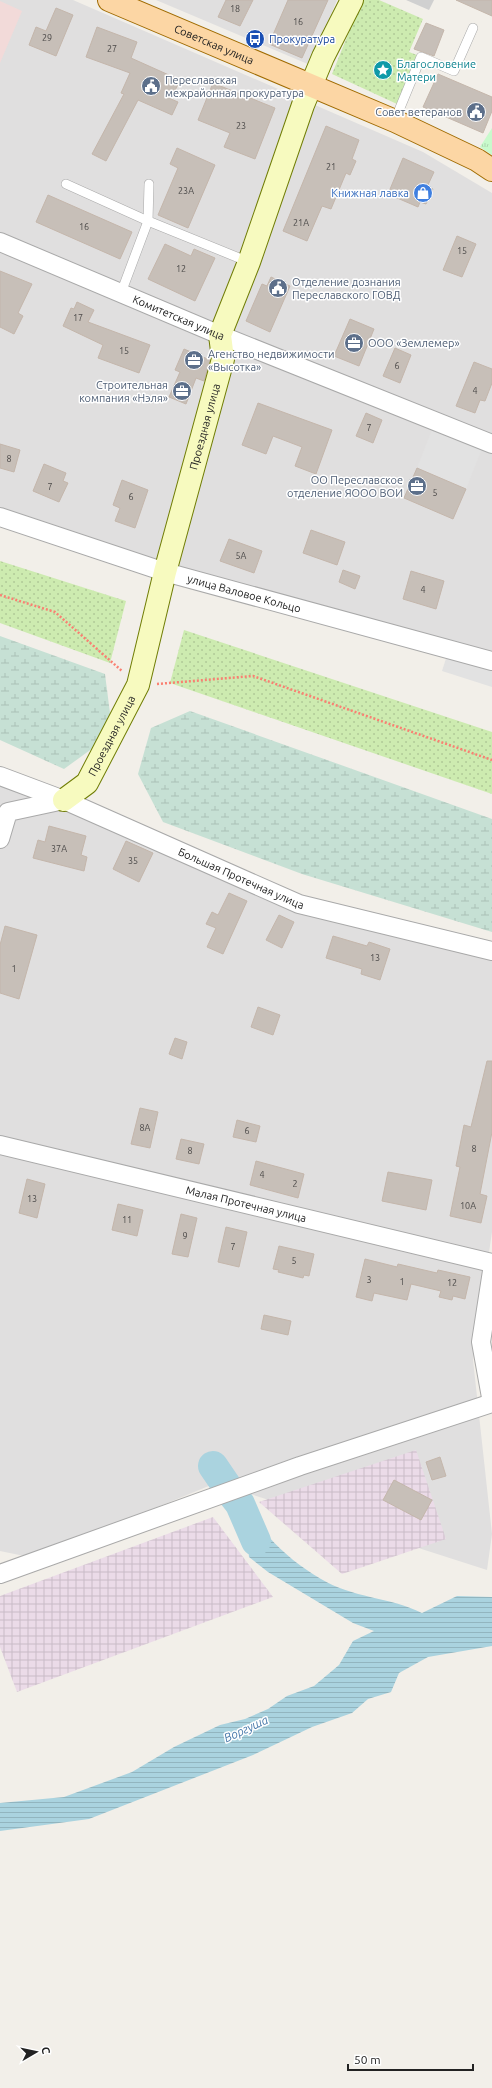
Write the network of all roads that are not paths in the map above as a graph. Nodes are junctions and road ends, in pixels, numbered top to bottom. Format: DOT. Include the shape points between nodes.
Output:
graph roads {
  1 [pos="109,0"];
  2 [pos="352,0"];
  3 [pos="472,28"];
  4 [pos="312,85"];
  5 [pos="394,120"];
  6 [pos="492,170"];
  7 [pos="66,184"];
  8 [pos="149,184"];
  9 [pos="148,221"];
  10 [pos="0,242"];
  11 [pos="249,262"];
  12 [pos="121,293"];
  13 [pos="220,335"];
  14 [pos="492,444"];
  15 [pos="0,517"];
  16 [pos="165,572"];
  17 [pos="492,661"];
  18 [pos="0,776"];
  19 [pos="64,800"];
  20 [pos="0,839"];
  21 [pos="492,951"];
  22 [pos="0,1145"];
  23 [pos="492,1263"];
  24 [pos="492,1271"];
  25 [pos="492,1403"];
  26 [pos="0,1574"];
  1 -- 4 [label="main road, Советская улица"];
  2 -- 4 [label="street, Проездная улица"];
  3 -- 5 [label="lane" via="454,70 421,57"];
  4 -- 5 [label="main road, Советская улица"];
  4 -- 11 [label="street, Проездная улица" via="302,105"];
  5 -- 6 [label="main road, Советская улица" via="477,160"];
  7 -- 9 [label="lane"];
  8 -- 9 [label="lane"];
  9 -- 11 [label="lane"];
  9 -- 12 [label="lane"];
  10 -- 12 [label="street, Комитетская улица"];
  11 -- 13 [label="street, Проездная улица"];
  12 -- 13 [label="street, Комитетская улица"];
  13 -- 14 [label="street, Комитетская улица"];
  13 -- 16 [label="street, Проездная улица" via="223,359"];
  15 -- 16 [label="street, улица Валовое Кольцо"];
  16 -- 17 [label="street, улица Валовое Кольцо"];
  16 -- 19 [label="street, Проездная улица" via="138,685 88,783"];
  18 -- 19 [label="street, Большая Протечная улица"];
  19 -- 20 [label="street" via="8,812"];
  19 -- 21 [label="street, Большая Протечная улица" via="299,904"];
  22 -- 23 [label="street, Малая Протечная улица"];
  24 -- 25 [label="street" via="481,1342"];
  25 -- 26 [label="street" via="300,1466"];
}
